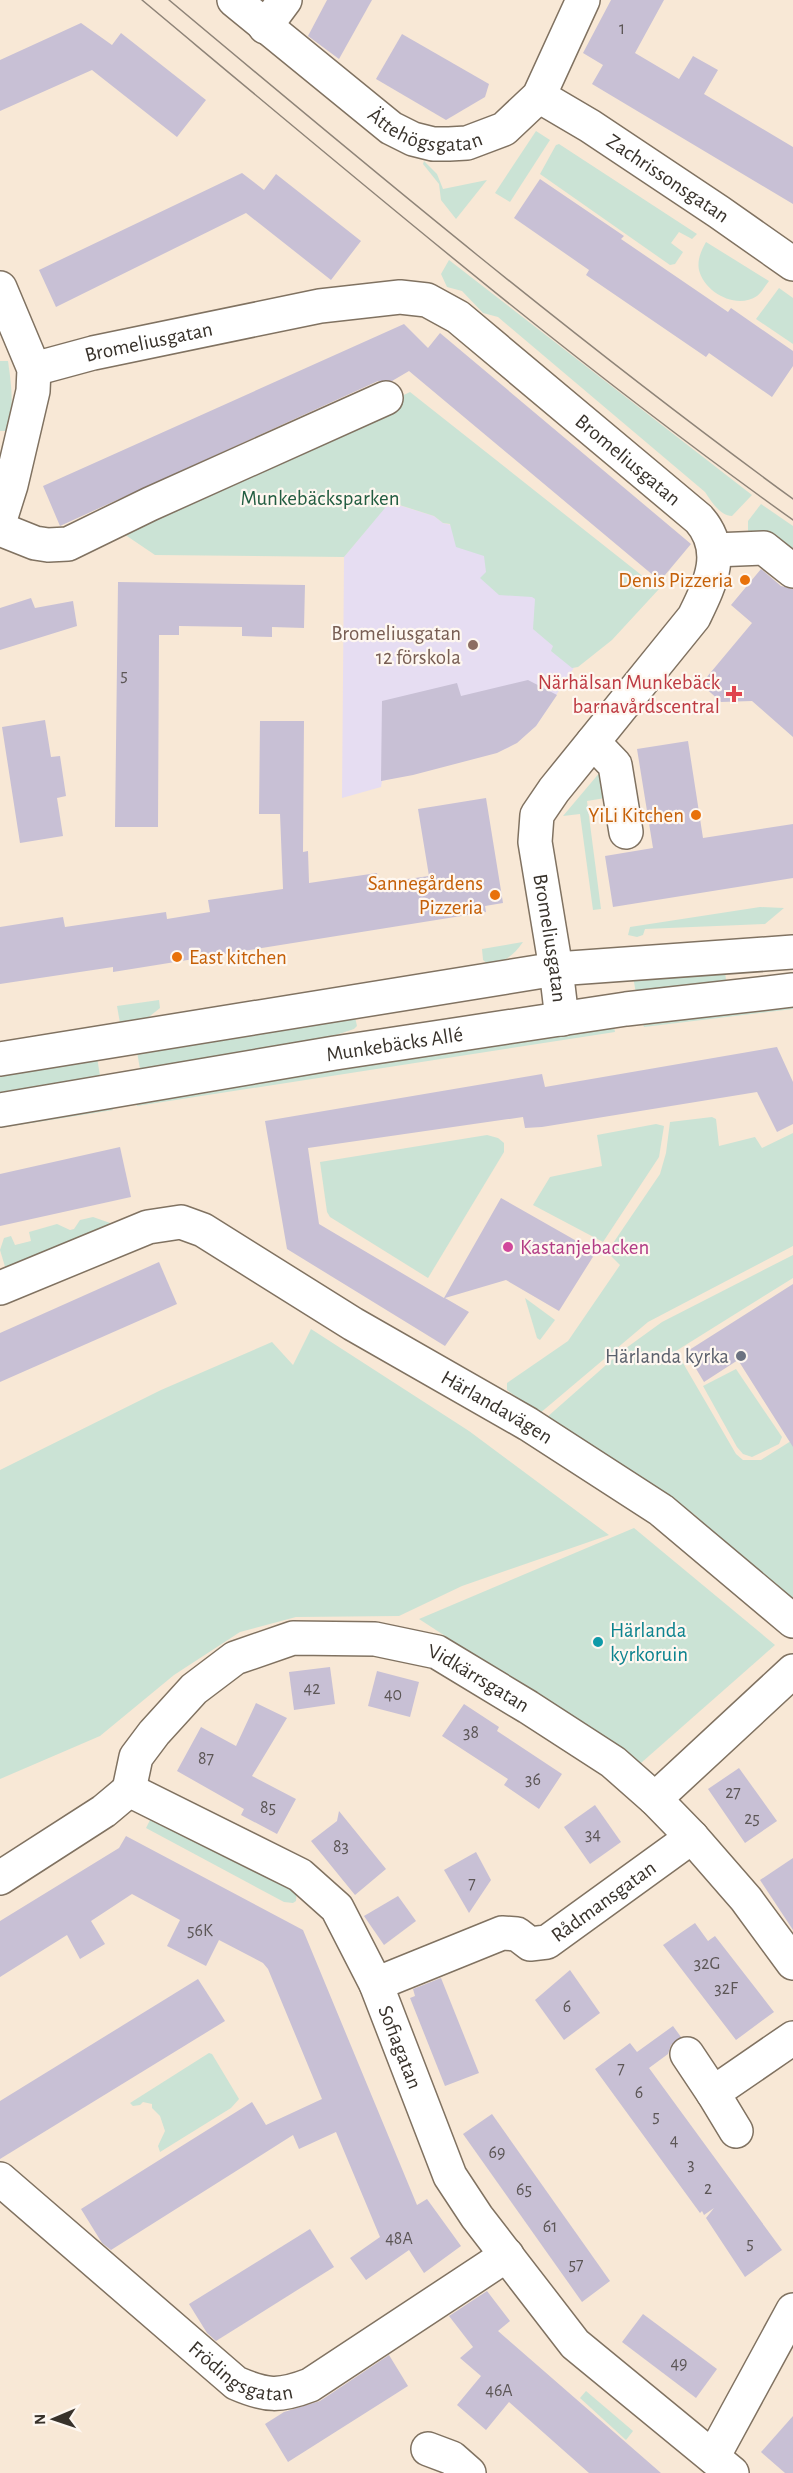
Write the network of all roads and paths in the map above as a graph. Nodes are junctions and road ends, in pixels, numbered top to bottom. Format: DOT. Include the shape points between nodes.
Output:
graph roads {
  1 [pos="234,0"];
  2 [pos="285,0"];
  3 [pos="583,0"];
  4 [pos="265,27"];
  5 [pos="539,96"];
  6 [pos="793,264"];
  7 [pos="0,288"];
  8 [pos="34,369"];
  9 [pos="386,398"];
  10 [pos="0,520"];
  11 [pos="0,529"];
  12 [pos="714,550"];
  13 [pos="793,571"];
  14 [pos="593,742"];
  15 [pos="626,832"];
  16 [pos="793,952"];
  17 [pos="556,969"];
  18 [pos="793,990"];
  19 [pos="562,1019"];
  20 [pos="0,1059"];
  21 [pos="0,1110"];
  22 [pos="0,1288"];
  23 [pos="793,1621"];
  24 [pos="793,1671"];
  25 [pos="129,1790"];
  26 [pos="655,1799"];
  27 [pos="692,1837"];
  28 [pos="0,1878"];
  29 [pos="793,1963"];
  30 [pos="376,1984"];
  31 [pos="793,2038"];
  32 [pos="687,2054"];
  33 [pos="713,2093"];
  34 [pos="736,2131"];
  35 [pos="0,2179"];
  36 [pos="507,2255"];
  37 [pos="793,2310"];
  38 [pos="428,2449"];
  39 [pos="723,2465"];
  40 [pos="470,2473"];
  1 -- 4 [label="street, Ättehögsgatan"];
  2 -- 4 [label="street"];
  3 -- 5 [label="street, Ättehögsgatan"];
  4 -- 5 [label="street, Ättehögsgatan" via="391,128 423,141 467,143 489,136 504,129"];
  5 -- 6 [label="street, Zachrissonsgatan"];
  7 -- 8 [label="street"];
  8 -- 10 [label="street" via="33,391"];
  8 -- 12 [label="street, Bromeliusgatan" via="320,306 400,297 427,300 458,317 699,519 710,533"];
  9 -- 11 [label="street" via="68,544 35,543"];
  12 -- 13 [label="street" via="764,548"];
  12 -- 14 [label="street, Bromeliusgatan" via="709,586 694,617"];
  14 -- 15 [label="street" via="615,765"];
  14 -- 17 [label="street, Bromeliusgatan" via="537,815 535,842"];
  16 -- 17 [label="street"];
  17 -- 19 [label="street, Bromeliusgatan"];
  17 -- 20 [label="street"];
  18 -- 19 [label="street, Munkebäcks Allé"];
  19 -- 21 [label="street, Munkebäcks Allé" via="243,1067"];
  22 -- 23 [label="street, Härlandavägen" via="131,1232 181,1222 203,1230 353,1324 528,1424 661,1510"];
  24 -- 26 [label="street"];
  25 -- 26 [label="street, Vidkärrsgatan" via="136,1757 154,1733 194,1689 235,1658 293,1638 375,1639 437,1652 613,1762"];
  25 -- 28 [label="street" via="104,1811"];
  25 -- 30 [label="street, Sofiagatan" via="300,1875 337,1908"];
  26 -- 27 [label="street, Vidkärrsgatan"];
  27 -- 29 [label="street, Vidkärrsgatan" via="746,1899"];
  27 -- 30 [label="street, Rådmansgatan" via="547,1942 530,1944 517,1934 502,1933"];
  30 -- 36 [label="street, Sofiagatan" via="450,2176"];
  31 -- 33 [label="street"];
  32 -- 33 [label="street"];
  33 -- 34 [label="street"];
  35 -- 36 [label="street, Frödingsgatan" via="236,2383 272,2395 310,2385"];
  36 -- 39 [label="street, Sofiagatan" via="575,2344"];
  37 -- 39 [label="street"];
  38 -- 40 [label="street" via="452,2458"];
}
